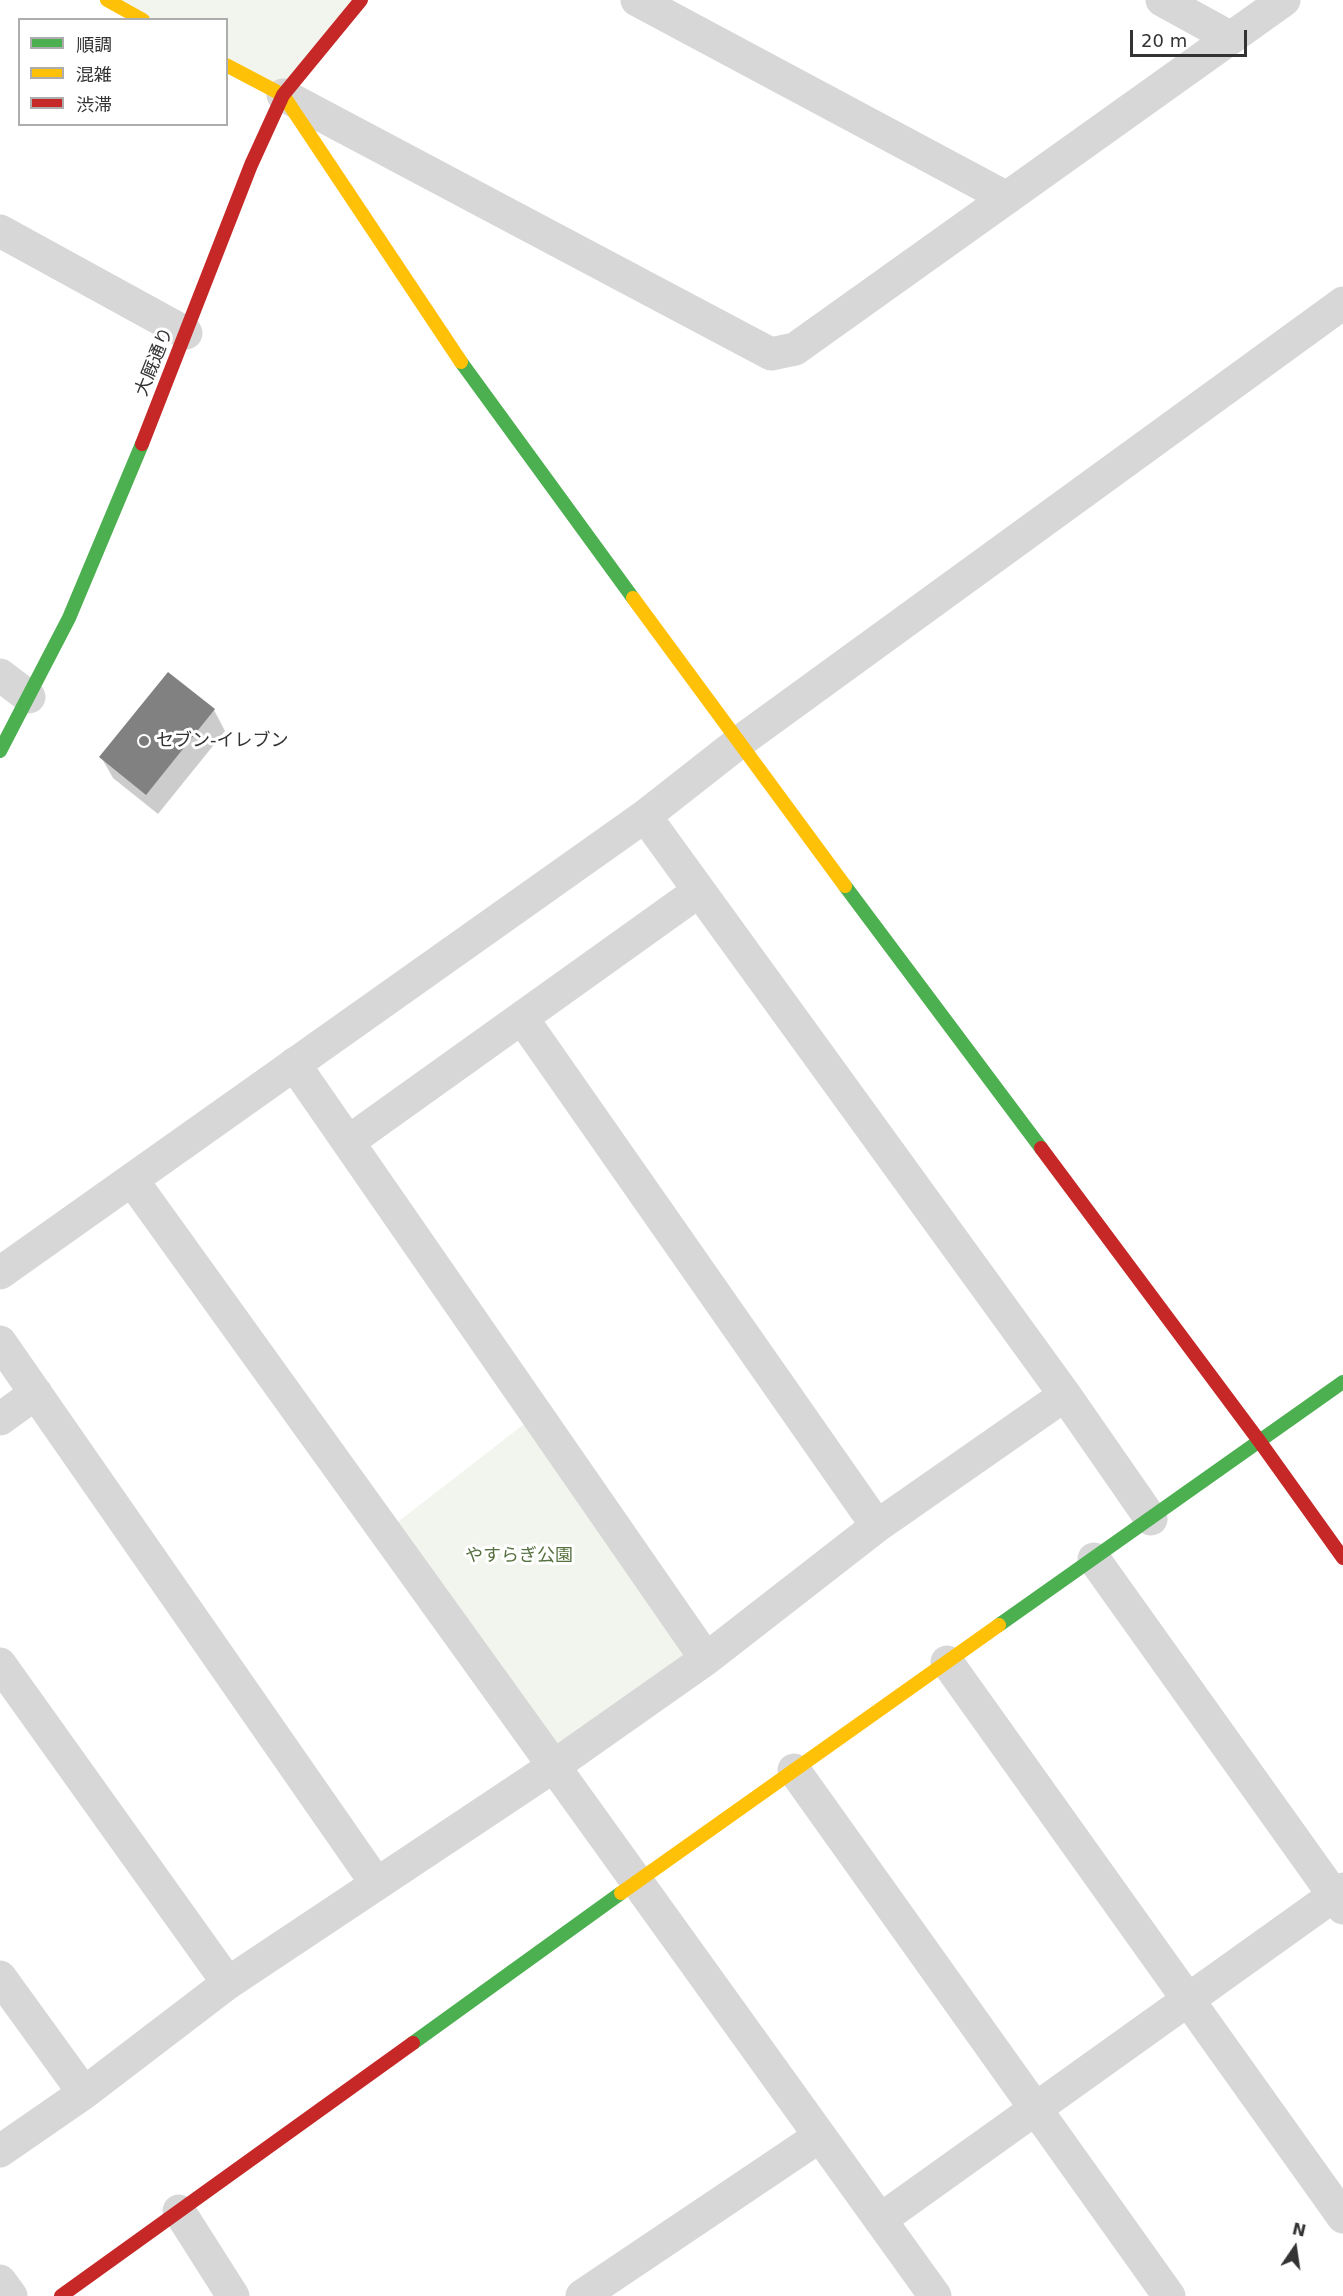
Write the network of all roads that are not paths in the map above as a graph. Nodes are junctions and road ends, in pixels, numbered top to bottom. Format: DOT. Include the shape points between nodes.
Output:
graph roads {
  1 [pos="107,0"];
  2 [pos="361,0"];
  3 [pos="637,0"];
  4 [pos="1162,0"];
  5 [pos="1284,0"];
  6 [pos="139,18"];
  7 [pos="1231,38"];
  8 [pos="228,66"];
  9 [pos="283,96"];
  10 [pos="1007,198"];
  11 [pos="0,231"];
  12 [pos="1343,303"];
  13 [pos="186,333"];
  14 [pos="0,675"];
  15 [pos="29,698"];
  16 [pos="738,743"];
  17 [pos="0,751"];
  18 [pos="645,816"];
  19 [pos="699,891"];
  20 [pos="522,1018"];
  21 [pos="294,1064"];
  22 [pos="348,1142"];
  23 [pos="132,1180"];
  24 [pos="0,1273"];
  25 [pos="0,1342"];
  26 [pos="1343,1382"];
  27 [pos="36,1393"];
  28 [pos="1065,1395"];
  29 [pos="0,1419"];
  30 [pos="1260,1442"];
  31 [pos="1151,1519"];
  32 [pos="877,1526"];
  33 [pos="1343,1558"];
  34 [pos="1094,1559"];
  35 [pos="706,1659"];
  36 [pos="947,1662"];
  37 [pos="0,1664"];
  38 [pos="554,1767"];
  39 [pos="794,1770"];
  40 [pos="376,1882"];
  41 [pos="636,1882"];
  42 [pos="1340,1898"];
  43 [pos="0,1977"];
  44 [pos="228,1983"];
  45 [pos="1188,2000"];
  46 [pos="84,2093"];
  47 [pos="1036,2109"];
  48 [pos="820,2136"];
  49 [pos="0,2151"];
  50 [pos="179,2211"];
  51 [pos="1343,2217"];
  52 [pos="880,2220"];
  53 [pos="0,2281"];
  54 [pos="11,2296"];
  55 [pos="61,2296"];
  56 [pos="233,2296"];
  57 [pos="582,2296"];
  58 [pos="935,2296"];
  59 [pos="1169,2296"];
  1 -- 6 [label="street"];
  2 -- 9 [label="street, 大厩通り"];
  3 -- 10 [label="street"];
  4 -- 7 [label="street"];
  5 -- 7 [label="street"];
  7 -- 10 [label="street"];
  8 -- 9 [label="street"];
  9 -- 10 [label="street" via="771,354 795,349"];
  9 -- 13 [label="street, 大厩通り" via="251,165"];
  9 -- 16 [label="street" via="458,358"];
  11 -- 13 [label="street"];
  12 -- 16 [label="street"];
  13 -- 15 [label="street, 大厩通り" via="99,550"];
  14 -- 15 [label="street"];
  15 -- 17 [label="street, 大厩通り"];
  16 -- 18 [label="street"];
  16 -- 30 [label="street"];
  18 -- 19 [label="street"];
  18 -- 21 [label="street"];
  19 -- 20 [label="street"];
  19 -- 28 [label="street"];
  20 -- 22 [label="street"];
  20 -- 32 [label="street"];
  21 -- 22 [label="street"];
  21 -- 23 [label="street"];
  22 -- 35 [label="street"];
  23 -- 24 [label="street"];
  23 -- 38 [label="street"];
  25 -- 27 [label="street"];
  26 -- 30 [label="street"];
  27 -- 29 [label="street"];
  27 -- 40 [label="street"];
  28 -- 31 [label="street"];
  28 -- 32 [label="street"];
  30 -- 31 [label="street"];
  30 -- 33 [label="street"];
  31 -- 34 [label="street"];
  32 -- 35 [label="street"];
  34 -- 36 [label="street"];
  34 -- 42 [label="street"];
  35 -- 38 [label="street"];
  36 -- 39 [label="street"];
  36 -- 45 [label="street"];
  37 -- 44 [label="street"];
  38 -- 40 [label="street"];
  38 -- 41 [label="street"];
  39 -- 41 [label="street"];
  39 -- 47 [label="street"];
  40 -- 44 [label="street"];
  41 -- 48 [label="street"];
  41 -- 50 [label="street"];
  42 -- 45 [label="street"];
  43 -- 46 [label="street"];
  44 -- 46 [label="street"];
  45 -- 47 [label="street"];
  45 -- 51 [label="street"];
  46 -- 49 [label="street"];
  47 -- 52 [label="street"];
  47 -- 59 [label="street"];
  48 -- 52 [label="street"];
  48 -- 57 [label="street"];
  50 -- 55 [label="street"];
  50 -- 56 [label="street"];
  52 -- 58 [label="street"];
  53 -- 54 [label="street"];
}
